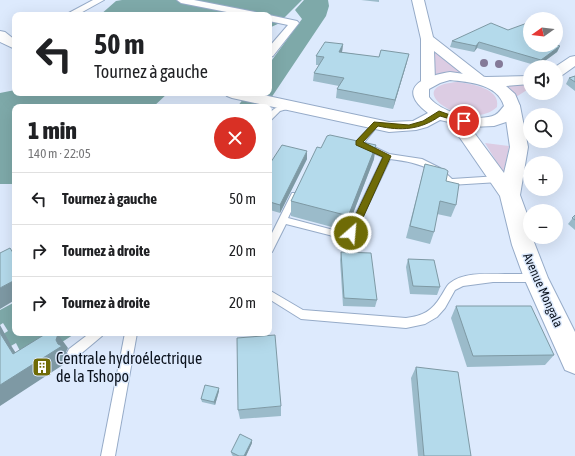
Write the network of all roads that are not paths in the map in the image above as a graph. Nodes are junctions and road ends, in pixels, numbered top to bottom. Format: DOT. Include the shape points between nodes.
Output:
graph roads {
  1 [pos="100,0"];
  2 [pos="181,0"];
  3 [pos="418,0"];
  4 [pos="76,12"];
  5 [pos="240,12"];
  6 [pos="272,19"];
  7 [pos="0,35"];
  8 [pos="427,39"];
  9 [pos="12,42"];
  10 [pos="272,50"];
  11 [pos="575,60"];
  12 [pos="563,68"];
  13 [pos="523,80"];
  14 [pos="428,81"];
  15 [pos="482,81"];
  16 [pos="248,96"];
  17 [pos="523,97"];
  18 [pos="291,106"];
  19 [pos="512,106"];
  20 [pos="272,114"];
  21 [pos="447,116"];
  22 [pos="376,124"];
  23 [pos="358,143"];
  24 [pos="344,144"];
  25 [pos="388,156"];
  26 [pos="300,186"];
  27 [pos="504,187"];
  28 [pos="283,220"];
  29 [pos="272,243"];
  30 [pos="536,278"];
  31 [pos="272,296"];
  32 [pos="94,336"];
  33 [pos="130,336"];
  34 [pos="73,352"];
  35 [pos="575,361"];
  36 [pos="108,456"];
  1 -- 4 [label="street"];
  2 -- 5 [label="street"];
  3 -- 8 [label="main road"];
  6 -- 10 [label="street" via="294,23"];
  7 -- 9 [label="main road"];
  8 -- 14 [label="main road"];
  8 -- 15 [label="main road"];
  11 -- 12 [label="main road"];
  13 -- 15 [label="main road"];
  14 -- 15 [label="main road" via="450,76"];
  14 -- 21 [label="main road" via="421,88 420,96 426,105"];
  15 -- 19 [label="main road" via="500,88 509,97"];
  16 -- 18 [label="main road"];
  17 -- 19 [label="main road"];
  18 -- 20 [label="lane" via="275,110"];
  18 -- 22 [label="main road"];
  19 -- 21 [label="main road" via="502,118 489,121 473,122"];
  19 -- 27 [label="main road" via="519,147"];
  21 -- 22 [label="main road" via="409,127"];
  21 -- 27 [label="main road"];
  22 -- 23 [label="lane"];
  23 -- 24 [label="lane"];
  23 -- 25 [label="lane"];
  25 -- 27 [label="lane" via="419,161 437,170 450,182"];
  25 -- 28 [label="lane" via="351,233 341,235"];
  26 -- 28 [label="lane"];
  27 -- 30 [label="main road, Avenue Mongala" via="516,214 523,245"];
  28 -- 29 [label="lane"];
  30 -- 31 [label="lane" via="462,281 452,286 434,316 406,323 301,314"];
  30 -- 35 [label="main road, Avenue Mongala"];
  32 -- 34 [label="lane"];
  33 -- 36 [label="lane"];
}
